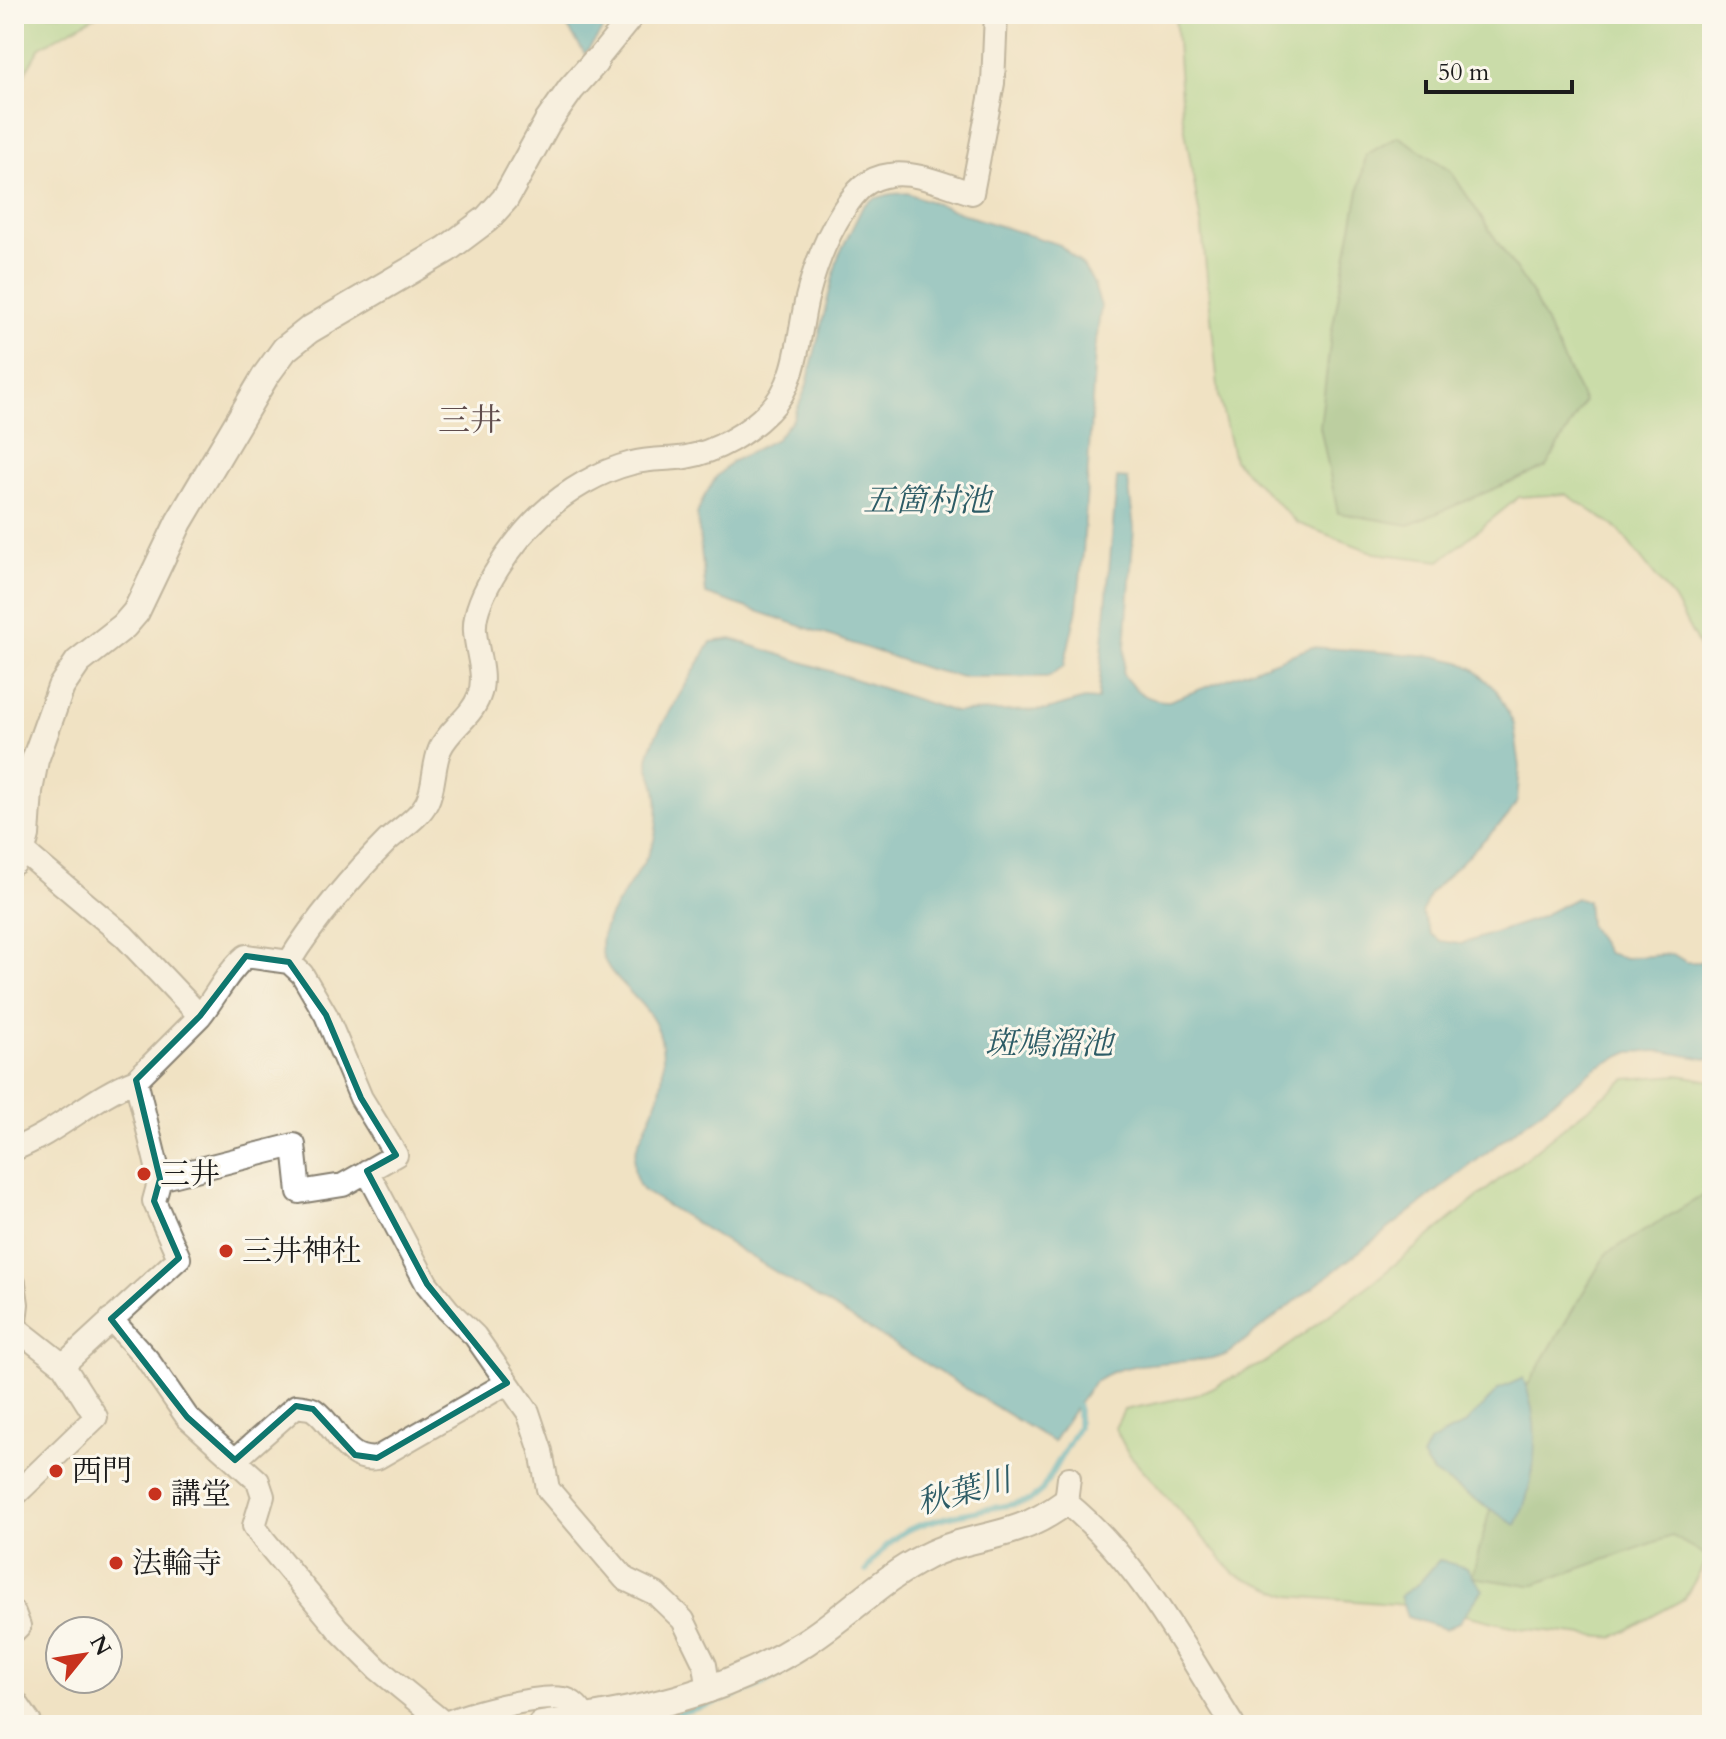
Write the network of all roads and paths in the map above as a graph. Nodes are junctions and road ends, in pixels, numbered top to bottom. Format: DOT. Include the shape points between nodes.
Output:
graph roads {
  1 [pos="634,14"];
  2 [pos="996,14"];
  3 [pos="595,62"];
  4 [pos="18,855"];
  5 [pos="289,962"];
  6 [pos="200,1016"];
  7 [pos="136,1080"];
  8 [pos="14,1149"];
  9 [pos="367,1171"];
  10 [pos="160,1179"];
  11 [pos="14,1283"];
  12 [pos="111,1319"];
  13 [pos="15,1329"];
  14 [pos="63,1365"];
  15 [pos="507,1383"];
  16 [pos="235,1460"];
  17 [pos="1068,1490"];
  18 [pos="14,1496"];
  19 [pos="14,1613"];
  20 [pos="14,1631"];
  21 [pos="709,1691"];
  22 [pos="14,1703"];
  23 [pos="585,1719"];
  24 [pos="443,1724"];
  25 [pos="29,1725"];
  26 [pos="541,1725"];
  27 [pos="1233,1725"];
  1 -- 3 [label="street"];
  2 -- 5 [label="street" via="993,83 972,193 907,174 872,179 856,192 829,234 809,288 790,375 772,410 749,430 708,452 629,463 587,482 527,528 476,610 481,692 474,709 440,750 427,802 372,858"];
  3 -- 4 [label="street" via="547,123 505,199 487,219 447,249 309,330 285,349 266,375 179,522 136,612 78,662 61,687 35,760 26,835"];
  4 -- 6 [label="street" via="124,936"];
  5 -- 6 [label="street" via="246,956"];
  5 -- 9 [label="street" via="326,1015 361,1098 396,1155"];
  6 -- 7 [label="street"];
  7 -- 8 [label="street"];
  7 -- 10 [label="street"];
  9 -- 10 [label="street" via="343,1185 299,1192 294,1145"];
  9 -- 15 [label="street" via="427,1284 475,1336"];
  10 -- 12 [label="street" via="154,1201 179,1258"];
  11 -- 13 [label="street"];
  12 -- 14 [label="street"];
  12 -- 16 [label="street" via="187,1417"];
  13 -- 14 [label="street"];
  14 -- 18 [label="street" via="96,1417"];
  15 -- 16 [label="street" via="377,1458 355,1455 313,1409 296,1406"];
  15 -- 21 [label="street" via="528,1412 548,1489 625,1579 656,1594 683,1620 705,1665"];
  16 -- 24 [label="street" via="258,1481 263,1496 254,1526 264,1540 338,1629"];
  17 -- 21 [label="street" via="1042,1518 925,1556 808,1641"];
  17 -- 27 [label="street" via="1131,1568"];
  19 -- 20 [label="street" via="19,1626"];
  21 -- 23 [label="street"];
  22 -- 25 [label="street"];
  23 -- 24 [label="street" via="564,1698 483,1710"];
  23 -- 26 [label="street"];
}
